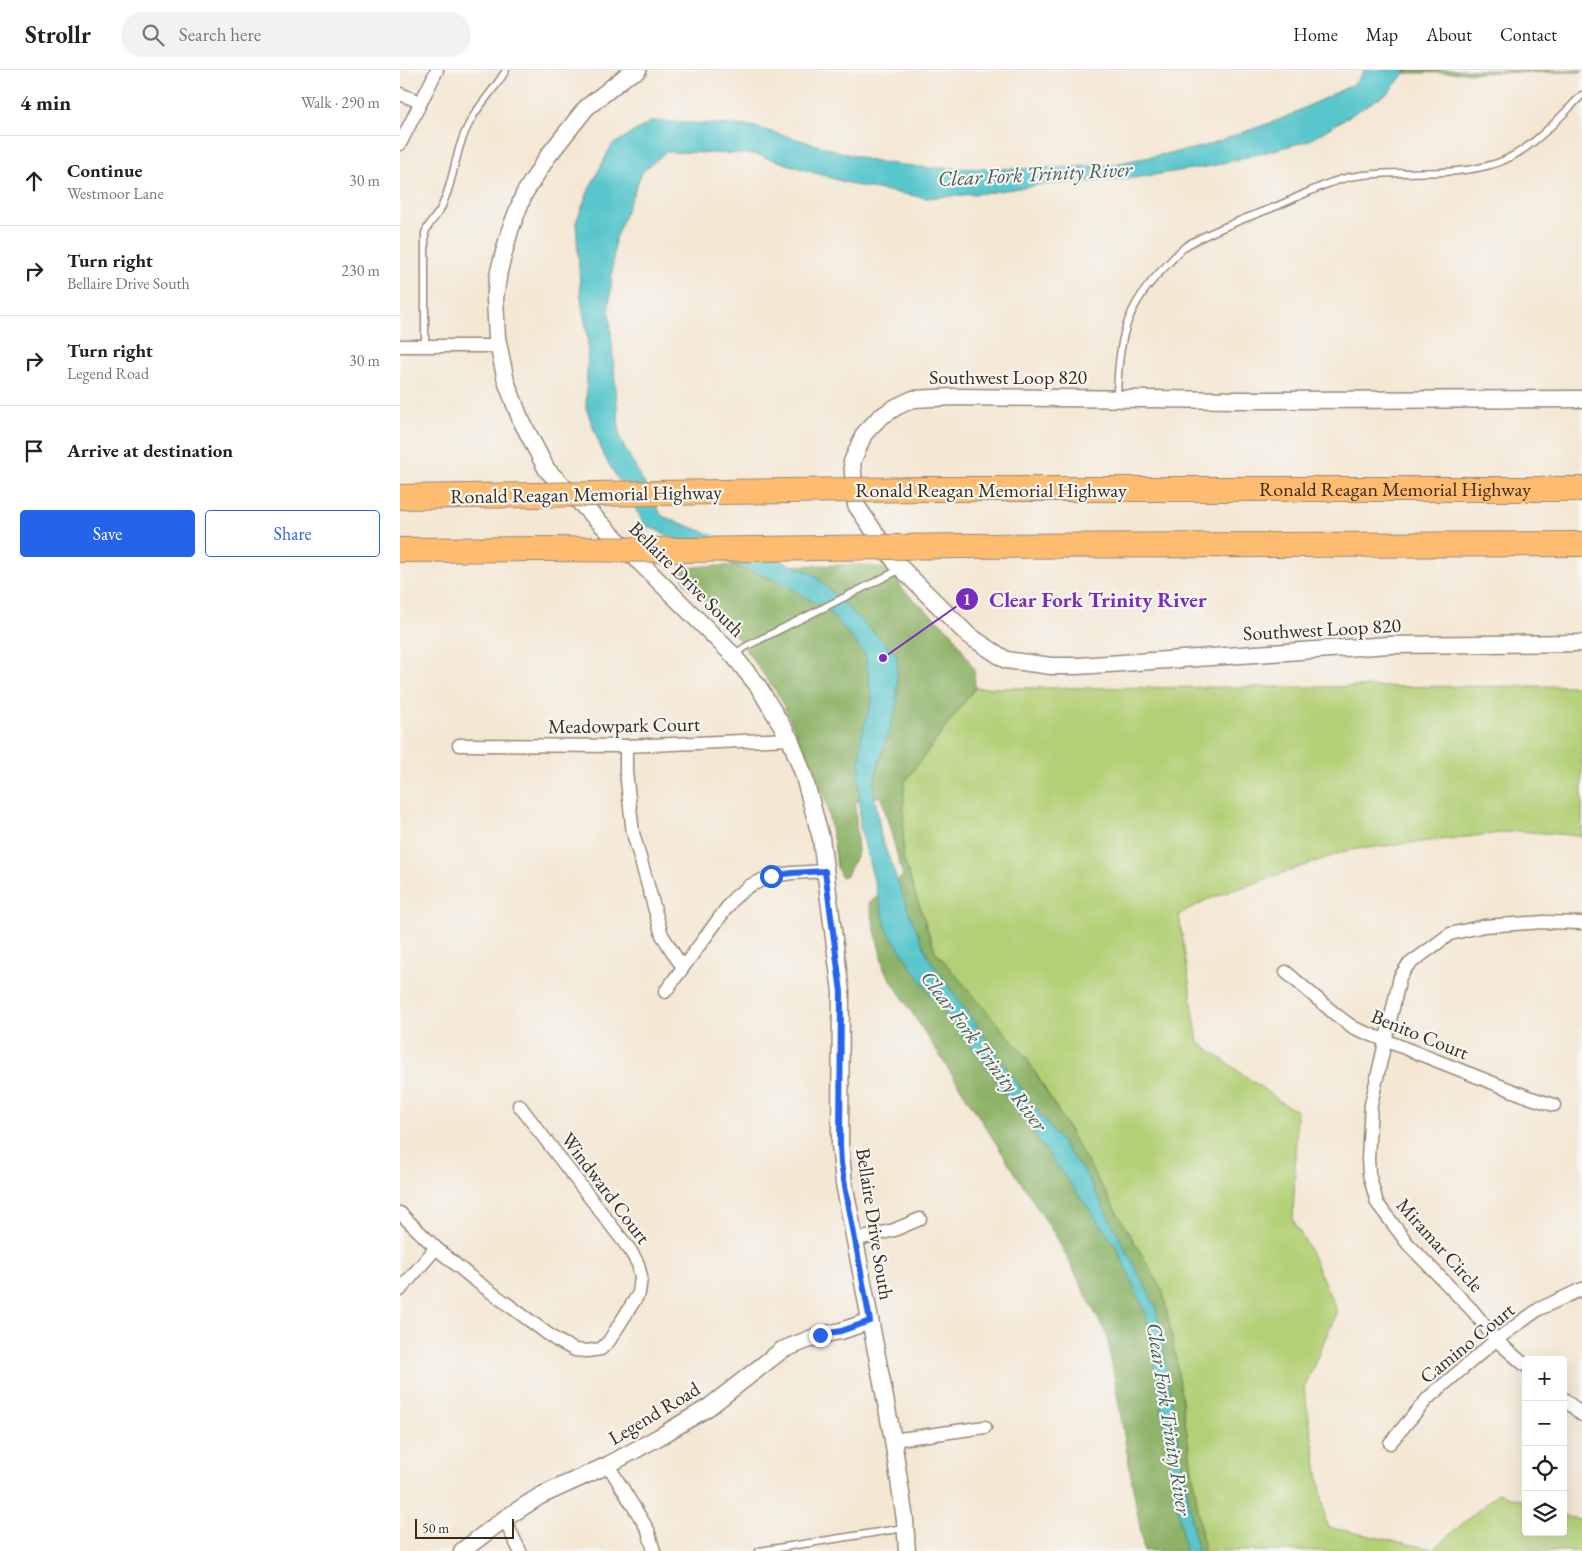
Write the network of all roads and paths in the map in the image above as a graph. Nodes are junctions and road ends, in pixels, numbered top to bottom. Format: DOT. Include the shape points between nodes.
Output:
graph roads {
  1 [pos="437,70"];
  2 [pos="506,70"];
  3 [pos="638,70"];
  4 [pos="400,94"];
  5 [pos="1582,95"];
  6 [pos="420,102"];
  7 [pos="400,144"];
  8 [pos="400,346"];
  9 [pos="425,346"];
  10 [pos="498,346"];
  11 [pos="1117,399"];
  12 [pos="1582,399"];
  13 [pos="1582,489"];
  14 [pos="400,497"];
  15 [pos="1582,544"];
  16 [pos="400,550"];
  17 [pos="902,568"];
  18 [pos="1582,643"];
  19 [pos="733,655"];
  20 [pos="790,739"];
  21 [pos="459,745"];
  22 [pos="626,746"];
  23 [pos="825,871"];
  24 [pos="1582,923"];
  25 [pos="683,966"];
  26 [pos="1286,972"];
  27 [pos="665,992"];
  28 [pos="1386,1040"];
  29 [pos="519,1105"];
  30 [pos="1554,1105"];
  31 [pos="400,1213"];
  32 [pos="920,1220"];
  33 [pos="854,1240"];
  34 [pos="436,1248"];
  35 [pos="1582,1289"];
  36 [pos="400,1290"];
  37 [pos="870,1321"];
  38 [pos="1496,1340"];
  39 [pos="1522,1363"];
  40 [pos="1566,1401"];
  41 [pos="1582,1415"];
  42 [pos="985,1427"];
  43 [pos="893,1440"];
  44 [pos="1390,1443"];
  45 [pos="608,1465"];
  46 [pos="504,1519"];
  47 [pos="906,1528"];
  48 [pos="462,1551"];
  49 [pos="520,1551"];
  50 [pos="654,1551"];
  51 [pos="759,1551"];
  52 [pos="907,1551"];
  1 -- 6 [label="street"];
  2 -- 9 [label="lane" via="466,128 450,185 440,210 425,233"];
  3 -- 10 [label="street, Bellaire Drive South" via="586,108 548,156 524,194 499,271 495,298"];
  4 -- 6 [label="street"];
  5 -- 11 [label="lane" via="1538,138 1520,152 1497,163 1464,170 1349,177 1316,188 1187,245 1145,288 1129,316 1120,347"];
  6 -- 7 [label="street"];
  8 -- 9 [label="street"];
  9 -- 10 [label="street"];
  10 -- 19 [label="street, Bellaire Drive South" via="506,381 520,418 547,470"];
  11 -- 12 [label="street, Southwest Loop 820"];
  11 -- 17 [label="street, Southwest Loop 820" via="913,399 879,418 864,434 852,462 856,505"];
  13 -- 14 [label="highway, Ronald Reagan Memorial Highway, bridge" via="923,489"];
  15 -- 16 [label="highway, bridge"];
  17 -- 18 [label="street, Southwest Loop 820" via="968,635 1006,660 1051,666 1389,645"];
  17 -- 19 [label="lane"];
  19 -- 20 [label="street, Bellaire Drive South" via="758,686"];
  20 -- 22 [label="street, Meadowpark Court"];
  20 -- 23 [label="street, Bellaire Drive South" via="814,810"];
  21 -- 22 [label="street, Meadowpark Court"];
  22 -- 25 [label="street" via="633,833 662,935"];
  23 -- 25 [label="street" via="771,876 749,886 734,898"];
  23 -- 33 [label="street, Bellaire Drive South" via="841,992 841,1164"];
  24 -- 28 [label="street, Miramar Circle" via="1484,926 1450,934 1408,965 1400,977"];
  25 -- 27 [label="street"];
  26 -- 28 [label="street, Benito Court" via="1354,1028"];
  28 -- 30 [label="street, Benito Court"];
  28 -- 38 [label="street, Miramar Circle" via="1371,1104 1368,1159 1377,1203 1408,1244 1473,1310"];
  29 -- 34 [label="street, Windward Court" via="630,1250 638,1264 640,1293 601,1349 575,1350 496,1296"];
  31 -- 34 [label="street, Windward Court"];
  32 -- 33 [label="street"];
  33 -- 37 [label="street, Bellaire Drive South"];
  34 -- 36 [label="street"];
  35 -- 38 [label="street, Camino Court" via="1539,1309"];
  37 -- 43 [label="street, Bellaire Drive South"];
  37 -- 45 [label="street, Legend Road" via="782,1350 709,1407"];
  38 -- 39 [label="street, Miramar Circle"];
  38 -- 44 [label="street, Camino Court" via="1428,1398"];
  40 -- 41 [label="street"];
  42 -- 43 [label="street"];
  43 -- 47 [label="street, Bellaire Drive South"];
  45 -- 46 [label="street, Legend Road" via="540,1496"];
  45 -- 50 [label="street" via="648,1530"];
  46 -- 48 [label="street, Legend Road"];
  46 -- 49 [label="street"];
  47 -- 51 [label="lane"];
  47 -- 52 [label="street, Bellaire Drive South"];
}
